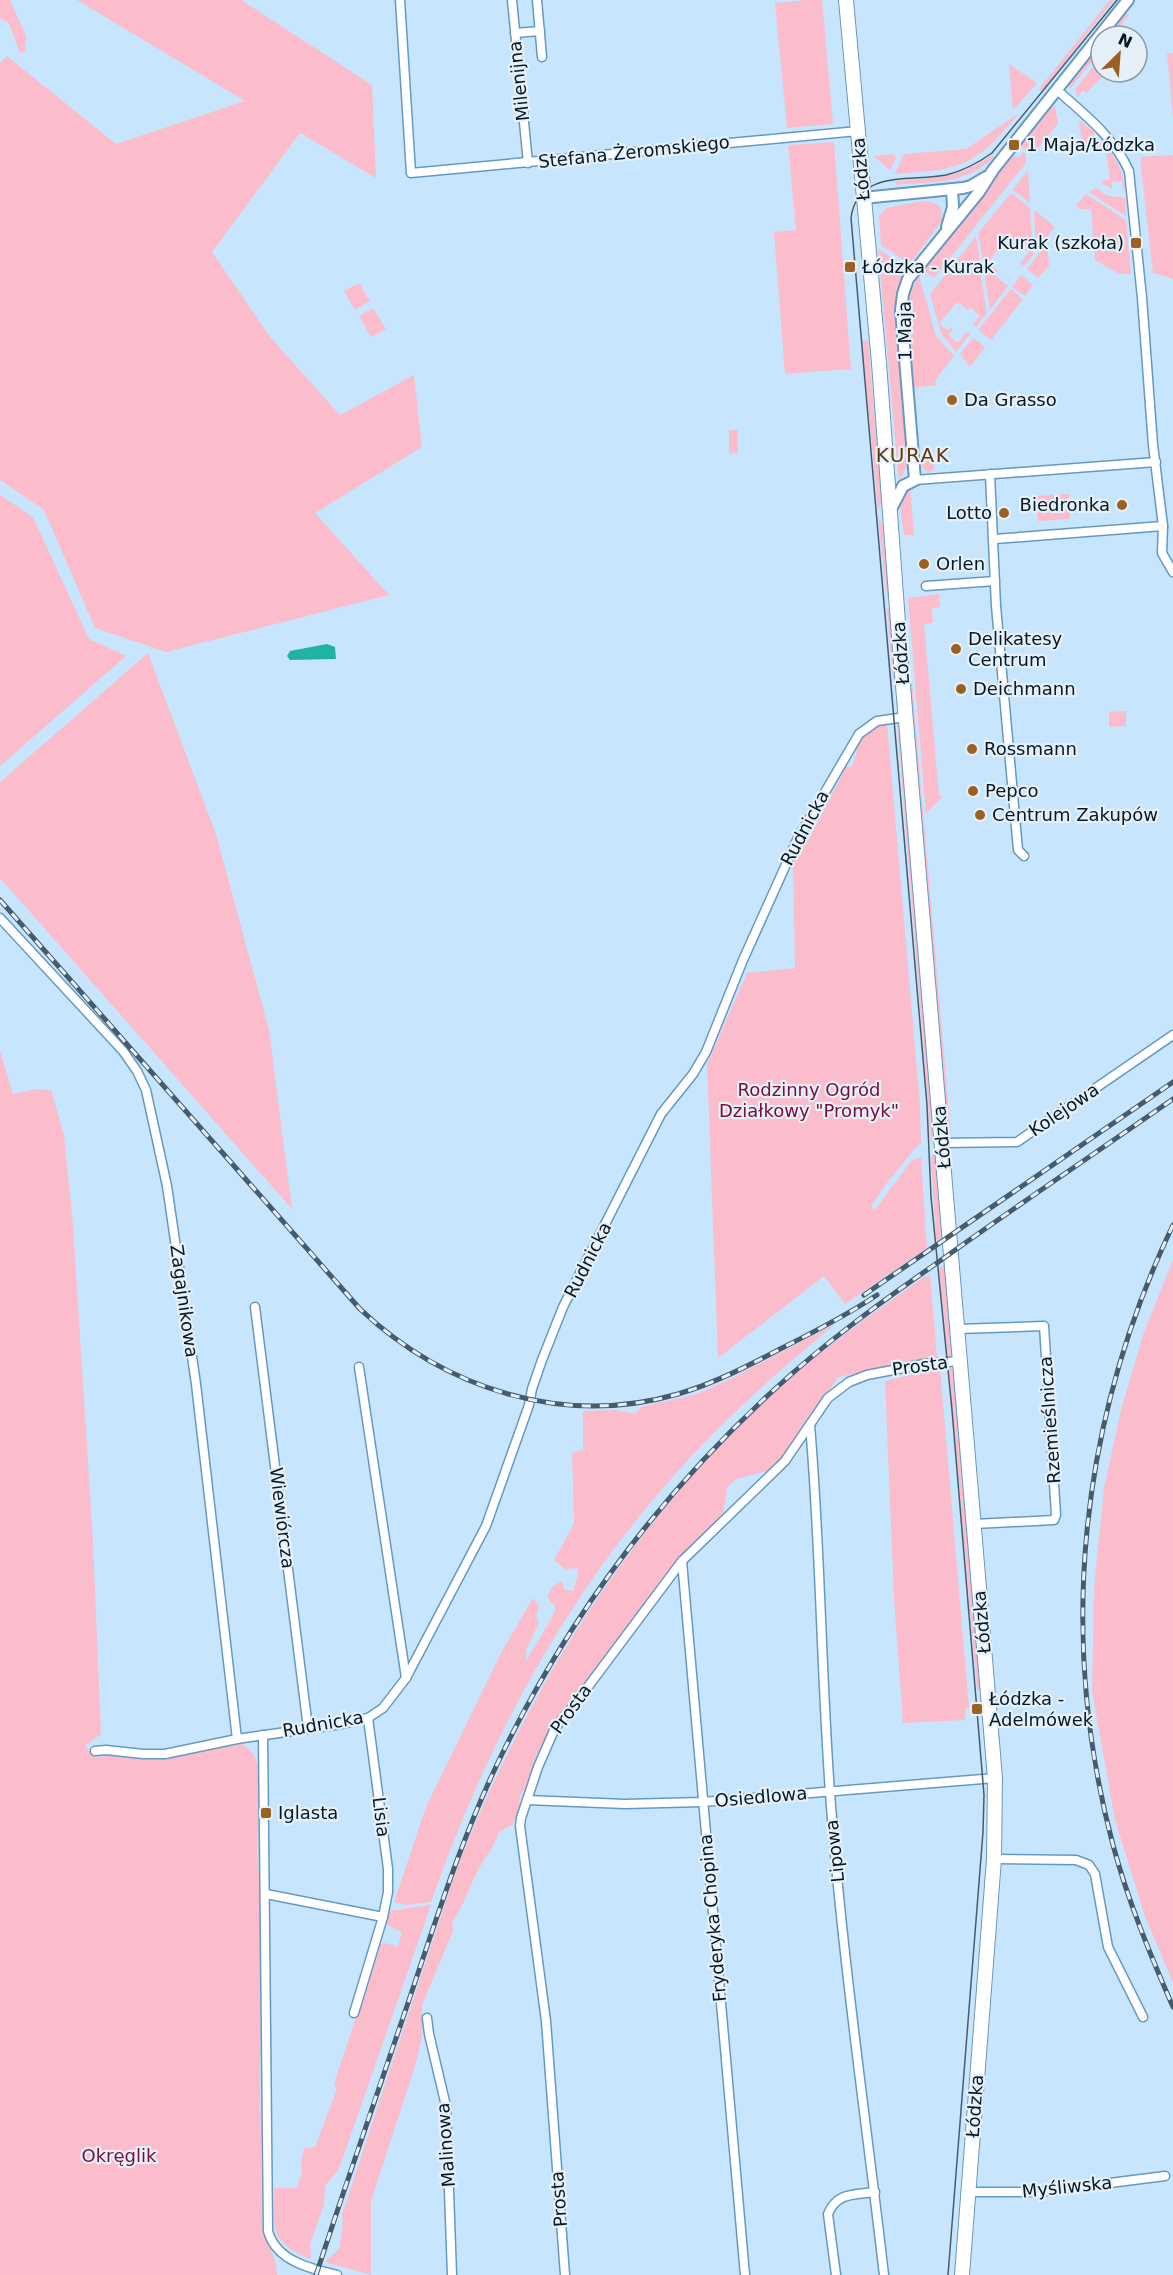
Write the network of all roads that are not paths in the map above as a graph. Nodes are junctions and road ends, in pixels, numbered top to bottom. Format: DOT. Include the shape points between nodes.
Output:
graph roads {
  1 [pos="400,0"];
  2 [pos="512,0"];
  3 [pos="537,0"];
  4 [pos="846,0"];
  5 [pos="1128,0"];
  6 [pos="540,31"];
  7 [pos="514,33"];
  8 [pos="542,57"];
  9 [pos="1057,90"];
  10 [pos="858,131"];
  11 [pos="528,163"];
  12 [pos="993,170"];
  13 [pos="952,189"];
  14 [pos="863,198"];
  15 [pos="947,230"];
  16 [pos="1155,462"];
  17 [pos="990,474"];
  18 [pos="915,480"];
  19 [pos="890,511"];
  20 [pos="1162,526"];
  21 [pos="995,539"];
  22 [pos="1173,572"];
  23 [pos="995,581"];
  24 [pos="926,586"];
  25 [pos="906,717"];
  26 [pos="1024,856"];
  27 [pos="0,918"];
  28 [pos="1173,1035"];
  29 [pos="942,1143"];
  30 [pos="255,1307"];
  31 [pos="958,1329"];
  32 [pos="960,1360"];
  33 [pos="359,1367"];
  34 [pos="810,1425"];
  35 [pos="974,1524"];
  36 [pos="682,1561"];
  37 [pos="406,1678"];
  38 [pos="368,1718"];
  39 [pos="308,1728"];
  40 [pos="263,1735"];
  41 [pos="237,1738"];
  42 [pos="95,1751"];
  43 [pos="995,1778"];
  44 [pos="831,1791"];
  45 [pos="527,1800"];
  46 [pos="702,1802"];
  47 [pos="994,1859"];
  48 [pos="266,1893"];
  49 [pos="383,1917"];
  50 [pos="354,2013"];
  51 [pos="1143,2016"];
  52 [pos="427,2018"];
  53 [pos="1165,2176"];
  54 [pos="875,2192"];
  55 [pos="969,2192"];
  56 [pos="337,2275"];
  57 [pos="452,2275"];
  58 [pos="565,2275"];
  59 [pos="745,2275"];
  60 [pos="836,2275"];
  61 [pos="884,2275"];
  62 [pos="962,2275"];
  1 -- 11 [label="street, Stefana Żeromskiego" via="411,173"];
  2 -- 7 [label="street, Milenijna"];
  3 -- 6 [label="street"];
  4 -- 10 [label="main road, Łódzka"];
  5 -- 9 [label="street, 1 Maja"];
  6 -- 7 [label="street"];
  6 -- 8 [label="street"];
  7 -- 11 [label="street, Milenijna"];
  9 -- 12 [label="street, 1 Maja"];
  9 -- 16 [label="street" via="1108,137 1129,171"];
  10 -- 11 [label="street, Stefana Żeromskiego"];
  10 -- 14 [label="main road, Łódzka"];
  12 -- 13 [label="street, 1 Maja" via="971,186"];
  12 -- 15 [label="street, 1 Maja"];
  13 -- 14 [label="street, 1 Maja"];
  13 -- 15 [label="street" via="953,207"];
  14 -- 19 [label="main road, Łódzka"];
  15 -- 18 [label="street, 1 Maja" via="911,274 902,301"];
  16 -- 17 [label="street"];
  16 -- 20 [label="street"];
  17 -- 18 [label="street"];
  17 -- 21 [label="street"];
  18 -- 19 [label="street" via="903,486"];
  19 -- 25 [label="main road, Łódzka"];
  20 -- 21 [label="street"];
  20 -- 22 [label="street" via="1162,553"];
  21 -- 23 [label="street"];
  23 -- 24 [label="street"];
  23 -- 26 [label="street" via="1018,850"];
  25 -- 29 [label="main road, Łódzka"];
  25 -- 37 [label="street, Rudnicka" via="878,721 859,734 797,840 706,1052 661,1114 563,1308 493,1510"];
  27 -- 41 [label="street, Zagajnikowa" via="123,1051 137,1071 149,1101 167,1186 196,1384"];
  28 -- 29 [label="street, Kolejowa" via="1017,1142"];
  29 -- 31 [label="main road, Łódzka"];
  30 -- 39 [label="street, Wiewiórcza"];
  31 -- 32 [label="main road, Łódzka"];
  31 -- 35 [label="street, Rzemieślnicza" via="1044,1326 1056,1515 1054,1520"];
  32 -- 34 [label="street, Prosta" via="858,1378 828,1398"];
  32 -- 35 [label="main road, Łódzka"];
  33 -- 37 [label="street"];
  34 -- 36 [label="street, Prosta" via="785,1461"];
  34 -- 44 [label="street, Lipowa"];
  35 -- 43 [label="main road, Łódzka"];
  36 -- 45 [label="street, Prosta" via="555,1728"];
  36 -- 46 [label="street, Fryderyka Chopina"];
  37 -- 38 [label="street, Rudnicka" via="388,1703"];
  38 -- 39 [label="street, Rudnicka"];
  38 -- 49 [label="street, Lisia" via="388,1869"];
  39 -- 40 [label="street, Rudnicka"];
  40 -- 41 [label="street, Rudnicka"];
  40 -- 48 [label="street"];
  41 -- 42 [label="street, Rudnicka" via="165,1754"];
  43 -- 44 [label="street, Osiedlowa"];
  43 -- 47 [label="main road, Łódzka"];
  44 -- 46 [label="street, Osiedlowa"];
  44 -- 54 [label="street, Lipowa" via="850,1993"];
  45 -- 46 [label="street, Osiedlowa"];
  45 -- 58 [label="street, Prosta" via="520,1826 546,2021"];
  46 -- 59 [label="street, Fryderyka Chopina"];
  47 -- 51 [label="street" via="1076,1860 1089,1866 1095,1875 1108,1947"];
  47 -- 55 [label="main road, Łódzka"];
  48 -- 49 [label="street"];
  48 -- 56 [label="street" via="268,2231 274,2245 287,2257"];
  49 -- 50 [label="street, Lisia"];
  52 -- 57 [label="street, Malinowa" via="446,2106"];
  53 -- 55 [label="street, Myśliwska" via="1039,2192"];
  54 -- 60 [label="street" via="845,2196 831,2207 828,2214"];
  54 -- 61 [label="street, Lipowa"];
  55 -- 62 [label="main road, Łódzka"];
}
